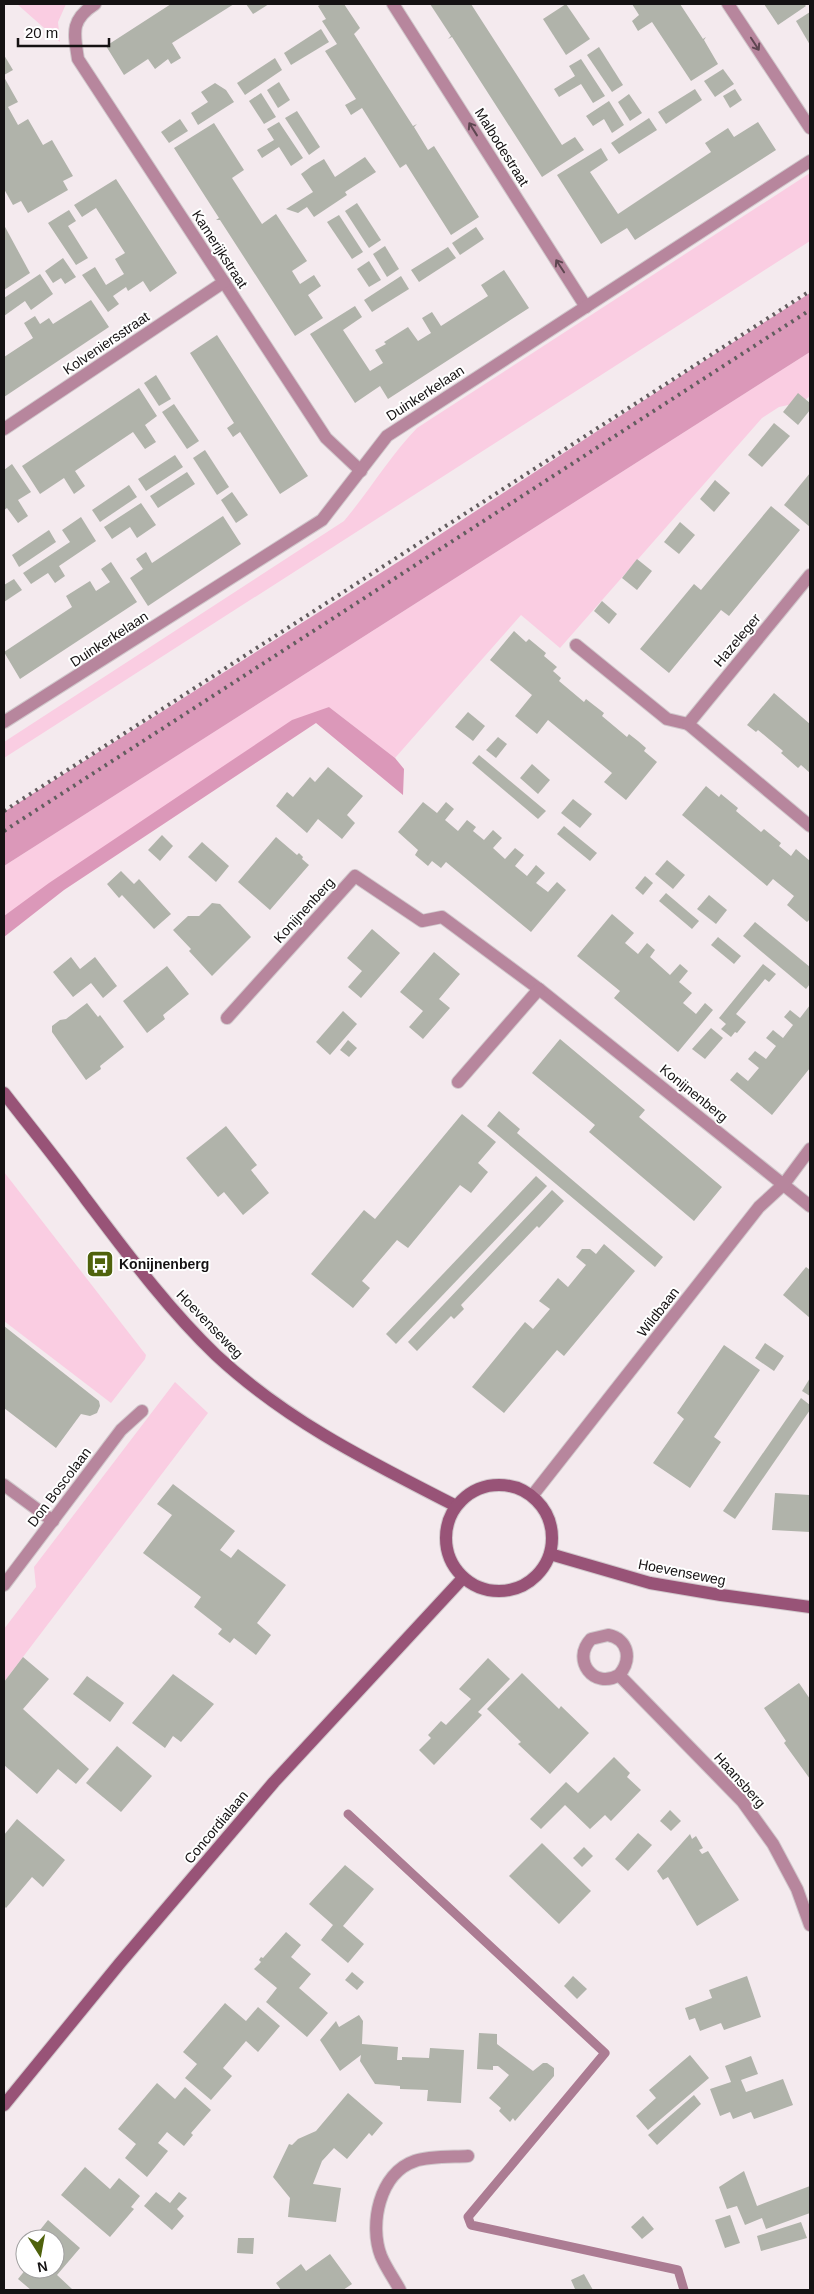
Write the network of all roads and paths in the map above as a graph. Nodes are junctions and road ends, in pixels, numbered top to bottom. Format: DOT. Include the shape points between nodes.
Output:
graph roads {
  1 [pos="95,4"];
  2 [pos="393,4"];
  3 [pos="728,4"];
  4 [pos="810,128"];
  5 [pos="810,161"];
  6 [pos="224,282"];
  7 [pos="586,307"];
  8 [pos="4,429"];
  9 [pos="361,470"];
  10 [pos="810,575"];
  11 [pos="576,645"];
  12 [pos="4,722"];
  13 [pos="688,724"];
  14 [pos="810,826"];
  15 [pos="539,989"];
  16 [pos="227,1018"];
  17 [pos="458,1082"];
  18 [pos="4,1093"];
  19 [pos="810,1149"];
  20 [pos="784,1184"];
  21 [pos="810,1206"];
  22 [pos="142,1411"];
  23 [pos="4,1485"];
  24 [pos="532,1496"];
  25 [pos="456,1506"];
  26 [pos="52,1521"];
  27 [pos="550,1554"];
  28 [pos="463,1578"];
  29 [pos="4,1585"];
  30 [pos="810,1608"];
  31 [pos="619,1675"];
  32 [pos="810,1924"];
  33 [pos="4,2105"];
  34 [pos="468,2156"];
  35 [pos="400,2290"];
  1 -- 6 [label="street, Kamerijkstraat" via="82,12 74,32 78,59"];
  7 -- 2 [label="street, Malbodestraat, one-way"];
  3 -- 4 [label="street, one-way"];
  5 -- 7 [label="street, Duinkerkelaan"];
  6 -- 8 [label="street, Kolveniersstraat"];
  6 -- 9 [label="street, Kamerijkstraat" via="326,438"];
  7 -- 9 [label="street, Duinkerkelaan" via="387,436"];
  9 -- 12 [label="street, Duinkerkelaan" via="322,520"];
  10 -- 13 [label="street, Hazeleger"];
  11 -- 13 [label="street" via="668,719"];
  13 -- 14 [label="street"];
  15 -- 16 [label="street, Konijnenberg" via="442,917 422,921 354,876"];
  15 -- 17 [label="street"];
  15 -- 20 [label="street, Konijnenberg"];
  18 -- 25 [label="main road, Hoevenseweg" via="159,1293 216,1354 264,1395 321,1435"];
  19 -- 20 [label="street, Wildbaan"];
  20 -- 21 [label="street, Konijnenberg"];
  20 -- 24 [label="street, Wildbaan" via="760,1207"];
  22 -- 26 [label="street, Don Boscolaan" via="121,1430"];
  23 -- 26 [label="street"];
  24 -- 25 [label="main road" via="513,1487 493,1485 472,1492"];
  24 -- 27 [label="main road" via="550,1523 553,1533"];
  25 -- 28 [label="main road" via="447,1525 446,1544 451,1562"];
  26 -- 29 [label="street, Don Boscolaan"];
  27 -- 28 [label="main road" via="542,1570 513,1590 495,1592 478,1588"];
  27 -- 30 [label="main road, Hoevenseweg" via="650,1583"];
  28 -- 33 [label="main road, Concordialaan" via="274,1782"];
  31 -- 32 [label="street, Haansberg" via="742,1801 773,1844 797,1889"];
  34 -- 35 [label="street" via="414,2161 391,2176 382,2193 376,2231 381,2256"];
}
